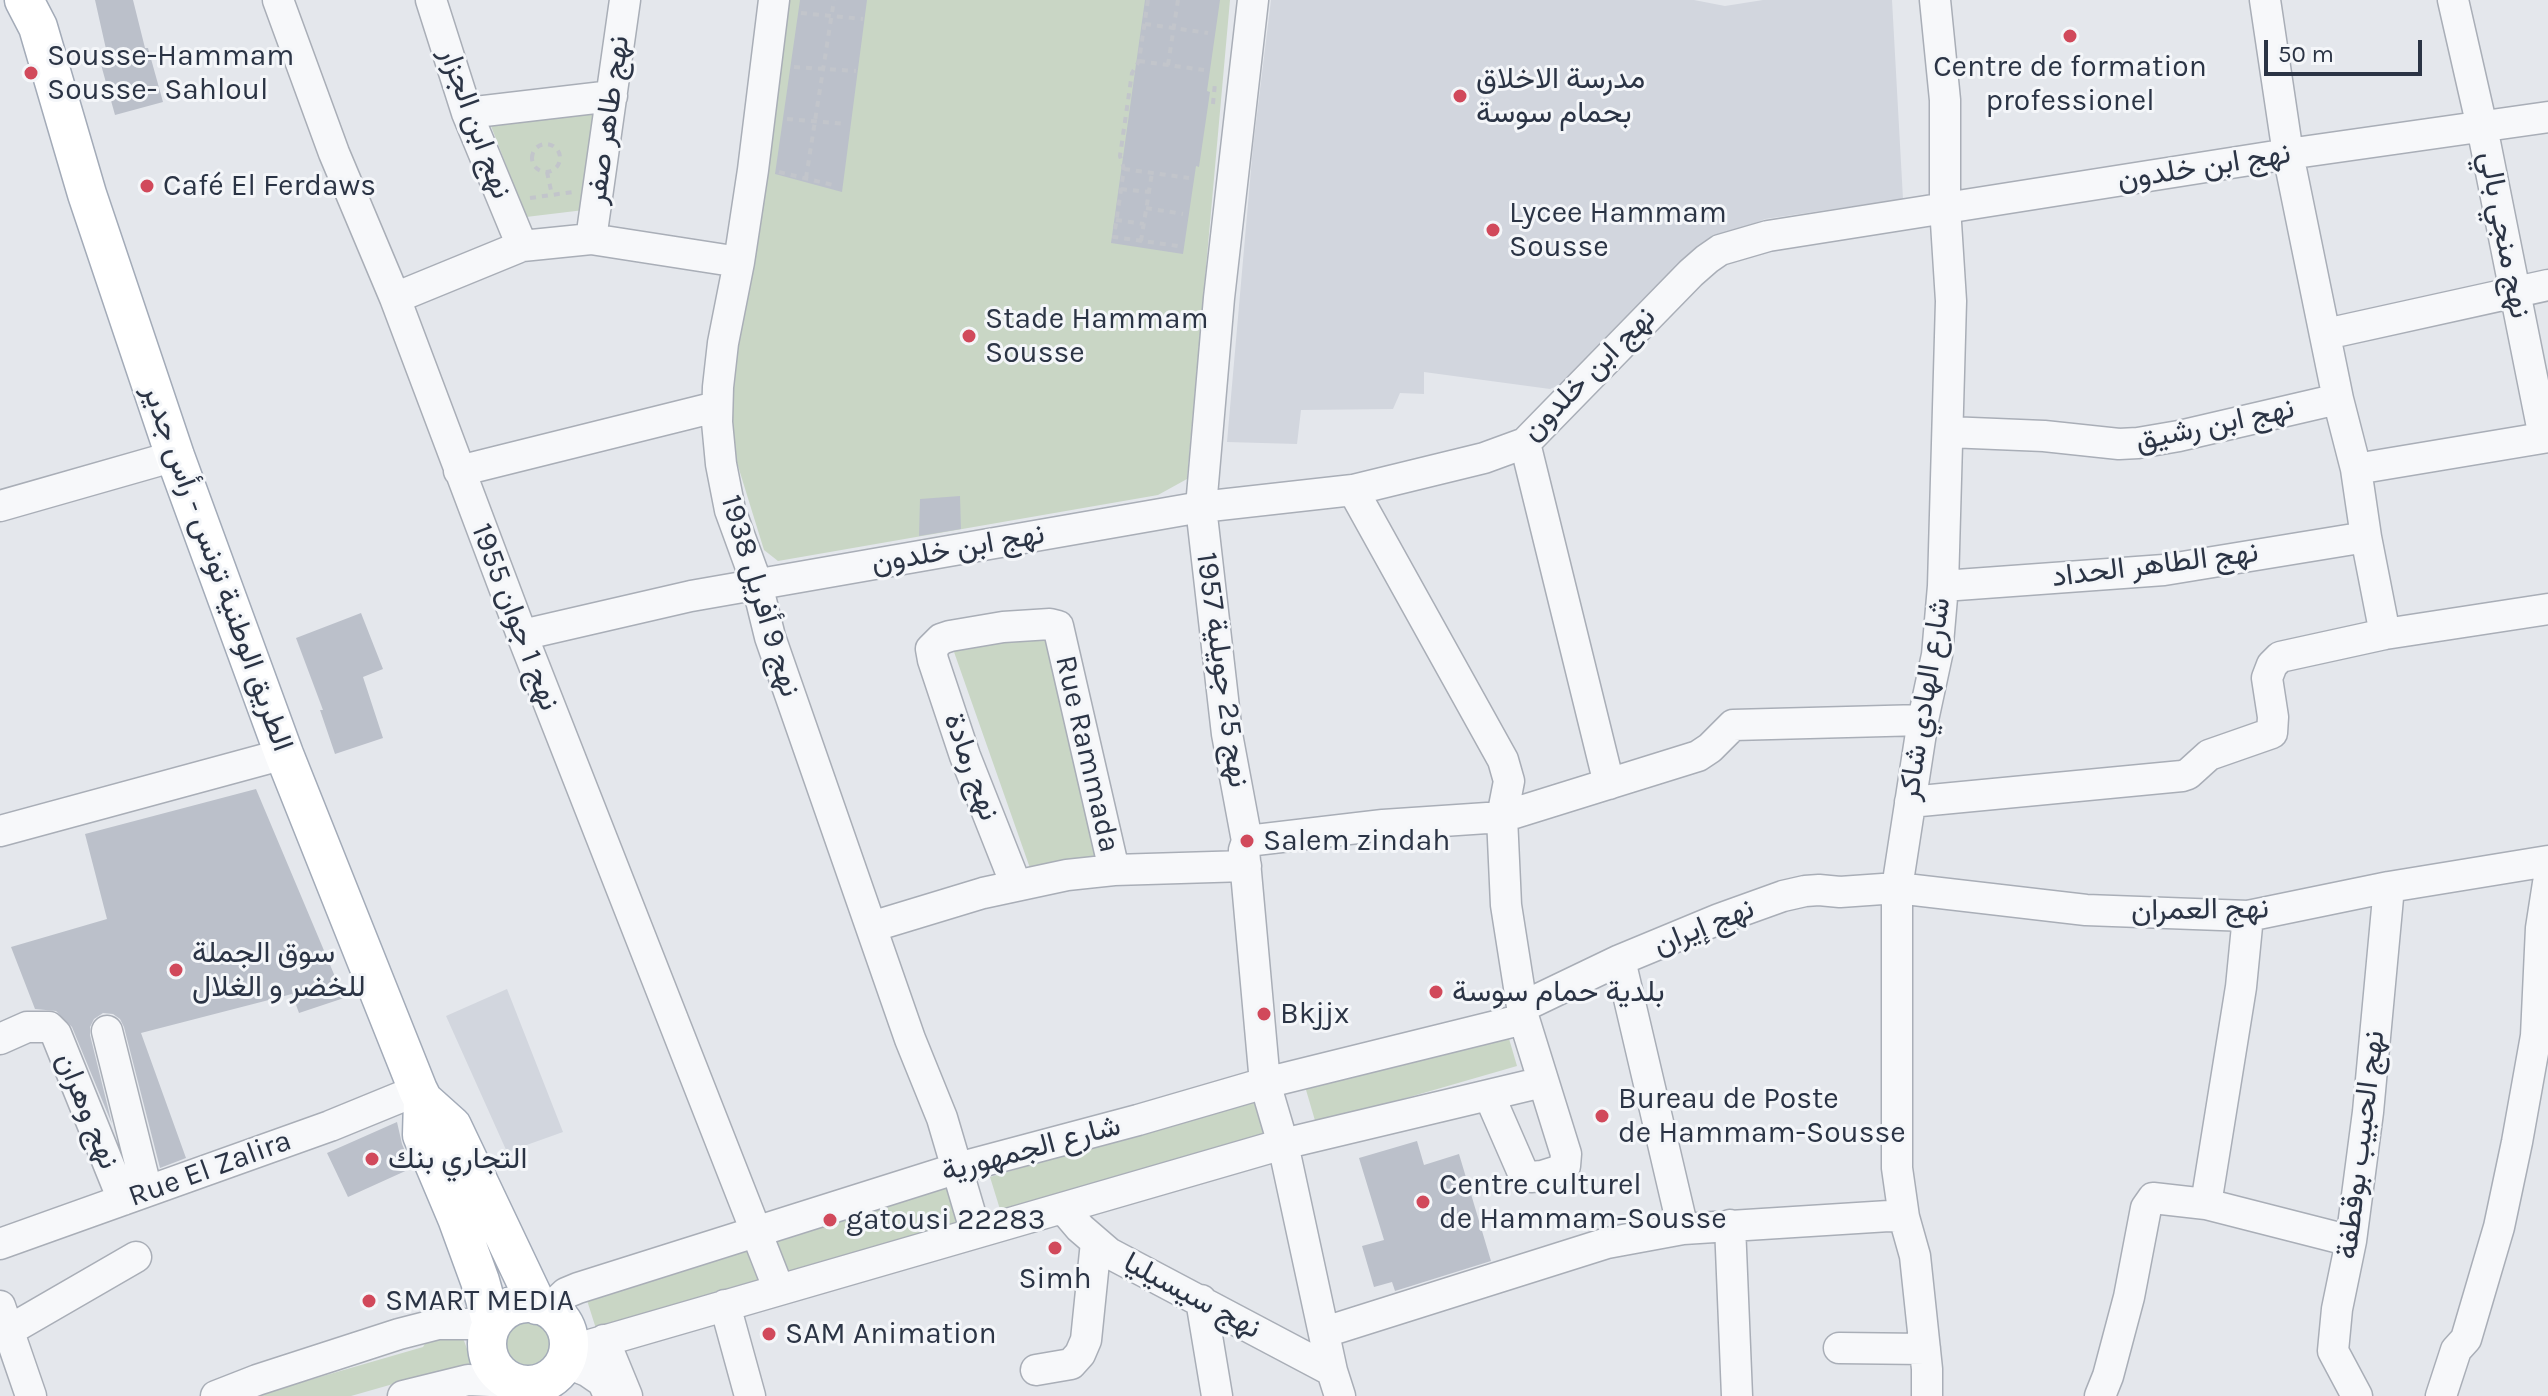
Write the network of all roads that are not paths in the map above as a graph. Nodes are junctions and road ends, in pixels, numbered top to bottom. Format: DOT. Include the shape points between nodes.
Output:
graph roads {
  1 [pos="278,0"];
  2 [pos="431,0"];
  3 [pos="625,0"];
  4 [pos="1253,0"];
  5 [pos="1935,0"];
  6 [pos="2265,0"];
  7 [pos="2462,2"];
  8 [pos="788,6"];
  9 [pos="33,9"];
  10 [pos="612,96"];
  11 [pos="467,113"];
  12 [pos="2548,117"];
  13 [pos="2482,127"];
  14 [pos="2288,154"];
  15 [pos="1945,207"];
  16 [pos="591,239"];
  17 [pos="522,246"];
  18 [pos="739,262"];
  19 [pos="2548,285"];
  20 [pos="2515,292"];
  21 [pos="395,298"];
  22 [pos="2326,334"];
  23 [pos="2338,399"];
  24 [pos="716,407"];
  25 [pos="1948,432"];
  26 [pos="2546,437"];
  27 [pos="1525,443"];
  28 [pos="175,456"];
  29 [pos="2356,469"];
  30 [pos="459,471"];
  31 [pos="1353,490"];
  32 [pos="0,506"];
  33 [pos="1201,507"];
  34 [pos="2366,537"];
  35 [pos="757,584"];
  36 [pos="1943,586"];
  37 [pos="2548,609"];
  38 [pos="2385,634"];
  39 [pos="522,635"];
  40 [pos="931,649"];
  41 [pos="1923,720"];
  42 [pos="284,754"];
  43 [pos="1609,784"];
  44 [pos="1910,802"];
  45 [pos="1502,817"];
  46 [pos="0,831"];
  47 [pos="1246,853"];
  48 [pos="2548,861"];
  49 [pos="1114,870"];
  50 [pos="2548,883"];
  51 [pos="1016,885"];
  52 [pos="2389,887"];
  53 [pos="1897,888"];
  54 [pos="2248,916"];
  55 [pos="871,927"];
  56 [pos="1620,960"];
  57 [pos="1523,1013"];
  58 [pos="107,1031"];
  59 [pos="0,1039"];
  60 [pos="1543,1082"];
  61 [pos="1265,1083"];
  62 [pos="421,1095"];
  63 [pos="1489,1095"];
  64 [pos="1283,1144"];
  65 [pos="958,1168"];
  66 [pos="135,1196"];
  67 [pos="2206,1204"];
  68 [pos="1063,1208"];
  69 [pos="1904,1217"];
  70 [pos="1730,1225"];
  71 [pos="1683,1229"];
  72 [pos="757,1232"];
  73 [pos="976,1233"];
  74 [pos="2351,1241"];
  75 [pos="1096,1242"];
  76 [pos="0,1244"];
  77 [pos="136,1257"];
  78 [pos="779,1290"];
  79 [pos="1201,1300"];
  80 [pos="725,1305"];
  81 [pos="543,1307"];
  82 [pos="4,1319"];
  83 [pos="492,1324"];
  84 [pos="1325,1332"];
  85 [pos="1839,1348"];
  86 [pos="1925,1349"];
  87 [pos="1036,1370"];
  88 [pos="556,1373"];
  89 [pos="1336,1383"];
  90 [pos="31,1396"];
  91 [pos="216,1396"];
  92 [pos="403,1396"];
  93 [pos="609,1396"];
  94 [pos="627,1396"];
  95 [pos="750,1396"];
  96 [pos="1217,1396"];
  97 [pos="1737,1396"];
  98 [pos="1927,1396"];
  99 [pos="2100,1396"];
  100 [pos="2357,1396"];
  101 [pos="2441,1396"];
  1 -- 21 [label="street, نهج 1 جوان 1955"];
  2 -- 11 [label="street, نهج ابن الجزار"];
  3 -- 10 [label="street, نهج طاهر صفر"];
  4 -- 33 [label="street, نهج 25 جويلية 1957"];
  5 -- 15 [label="street, شارع الهادي شاكر" via="1945,100"];
  6 -- 14 [label="street"];
  7 -- 13 [label="street, نهج منجي بالي"];
  8 -- 18 [label="street, نهج 9 أفريل 1938"];
  9 -- 28 [label="main road, الطريق الوطنية تونس - رأس جدير" via="87,194"];
  10 -- 11 [label="street"];
  10 -- 16 [label="street, نهج طاهر صفر"];
  11 -- 17 [label="street, نهج ابن الجزار"];
  12 -- 13 [label="street, نهج ابن خلدون"];
  13 -- 14 [label="street, نهج ابن خلدون"];
  13 -- 20 [label="street, نهج منجي بالي"];
  14 -- 15 [label="street, نهج ابن خلدون"];
  14 -- 22 [label="street"];
  15 -- 25 [label="street, شارع الهادي شاكر" via="1951,301"];
  15 -- 27 [label="street, نهج ابن خلدون" via="1768,236 1720,250 1691,273"];
  16 -- 17 [label="street"];
  16 -- 18 [label="street"];
  17 -- 21 [label="street"];
  18 -- 24 [label="street, نهج 9 أفريل 1938"];
  19 -- 20 [label="street"];
  20 -- 22 [label="street"];
  20 -- 26 [label="street, نهج منجي بالي"];
  21 -- 30 [label="street, نهج 1 جوان 1955"];
  22 -- 23 [label="street"];
  23 -- 25 [label="street, نهج ابن رشيق" via="2138,443"];
  23 -- 29 [label="street"];
  24 -- 30 [label="street"];
  24 -- 35 [label="street, نهج 9 أفريل 1938" via="730,510"];
  25 -- 36 [label="street, شارع الهادي شاكر"];
  26 -- 29 [label="street"];
  27 -- 31 [label="street, نهج ابن خلدون"];
  27 -- 43 [label="street"];
  28 -- 32 [label="street"];
  28 -- 42 [label="main road, الطريق الوطنية تونس - رأس جدير"];
  29 -- 34 [label="street"];
  30 -- 39 [label="street, نهج 1 جوان 1955"];
  31 -- 33 [label="street, نهج ابن خلدون"];
  31 -- 45 [label="street" via="1503,760 1509,781"];
  33 -- 35 [label="street, نهج ابن خلدون"];
  33 -- 47 [label="street, نهج 25 جويلية 1957"];
  34 -- 36 [label="street, نهج الطاهر الحداد" via="2164,570"];
  34 -- 38 [label="street"];
  35 -- 39 [label="street, نهج ابن خلدون"];
  35 -- 55 [label="street, نهج 9 أفريل 1938" via="770,637"];
  36 -- 41 [label="street, شارع الهادي شاكر" via="1937,655"];
  37 -- 38 [label="street"];
  38 -- 44 [label="street" via="2275,660 2267,682 2272,733 2209,755 2188,774"];
  39 -- 72 [label="street, نهج 1 جوان 1955"];
  40 -- 49 [label="street, Rue Rammada" via="941,639 963,634 1058,626"];
  40 -- 51 [label="street, نهج رمادة" via="965,756"];
  41 -- 43 [label="street" via="1733,725 1698,756"];
  41 -- 44 [label="street, شارع الهادي شاكر"];
  42 -- 46 [label="street"];
  42 -- 62 [label="main road, الطريق الوطنية تونس - رأس جدير"];
  43 -- 45 [label="street"];
  44 -- 53 [label="street, شارع الهادي شاكر"];
  45 -- 47 [label="street" via="1383,825"];
  45 -- 57 [label="street" via="1506,905"];
  47 -- 49 [label="street"];
  47 -- 61 [label="street, نهج 25 جويلية 1957"];
  48 -- 52 [label="street, نهج العمران"];
  49 -- 51 [label="street"];
  50 -- 101 [label="street" via="2536,1036 2517,1142 2466,1339 2456,1350"];
  51 -- 55 [label="street"];
  52 -- 54 [label="street, نهج العمران"];
  52 -- 74 [label="street, نهج الحبيب بوقطفة"];
  53 -- 54 [label="street, نهج العمران" via="2086,910"];
  53 -- 56 [label="street, نهج إيران" via="1783,896"];
  53 -- 69 [label="street, شارع الهادي شاكر" via="1897,1168"];
  54 -- 67 [label="street"];
  55 -- 65 [label="street, نهج 9 أفريل 1938"];
  56 -- 57 [label="street, نهج إيران"];
  56 -- 71 [label="street"];
  57 -- 60 [label="street"];
  57 -- 61 [label="street, شارع الجمهورية"];
  58 -- 66 [label="street"];
  59 -- 66 [label="street, نهج وهران" via="27,1027 49,1027 56,1034"];
  60 -- 63 [label="street, شارع الجمهورية"];
  60 -- 63 [label="street" via="1567,1162 1549,1175 1523,1173"];
  61 -- 64 [label="street, نهج 25 جويلية 1957"];
  61 -- 65 [label="street, شارع الجمهورية"];
  62 -- 66 [label="street, Rue El Zalira"];
  62 -- 81 [label="main road, الطريق الوطنية تونس - رأس جدير" via="452,1126"];
  62 -- 83 [label="main road, الطريق الوطنية تونس - رأس جدير" via="422,1135"];
  63 -- 64 [label="street, شارع الجمهورية"];
  64 -- 68 [label="street, شارع الجمهورية"];
  64 -- 84 [label="street, نهج 25 جويلية 1957"];
  65 -- 72 [label="street, شارع الجمهورية"];
  65 -- 73 [label="street, نهج 9 أفريل 1938"];
  66 -- 76 [label="street, Rue El Zalira"];
  67 -- 74 [label="street"];
  67 -- 99 [label="street" via="2153,1198 2146,1208 2129,1297"];
  68 -- 73 [label="street, شارع الجمهورية"];
  68 -- 75 [label="street, نهج سيسيليا"];
  69 -- 70 [label="street"];
  69 -- 86 [label="street, شارع الهادي شاكر" via="1915,1256"];
  70 -- 71 [label="street"];
  70 -- 97 [label="street"];
  71 -- 84 [label="street" via="1571,1253"];
  72 -- 78 [label="street, نهج 1 جوان 1955"];
  72 -- 81 [label="street, شارع الجمهورية" via="578,1288"];
  73 -- 78 [label="street, شارع الجمهورية"];
  74 -- 100 [label="street, نهج الحبيب بوقطفة" via="2333,1351"];
  75 -- 79 [label="street, نهج سيسيليا"];
  75 -- 87 [label="street" via="1080,1354 1071,1364"];
  77 -- 82 [label="street"];
  78 -- 80 [label="street, شارع الجمهورية"];
  79 -- 89 [label="street, نهج سيسيليا"];
  79 -- 96 [label="street"];
  80 -- 88 [label="street, شارع الجمهورية"];
  80 -- 95 [label="street"];
  81 -- 83 [label="main road" via="511,1307"];
  81 -- 88 [label="main road" via="558,1316 569,1339"];
  82 -- 90 [label="street"];
  83 -- 88 [label="main road" via="488,1351 501,1375"];
  83 -- 91 [label="street" via="438,1324 399,1334"];
  84 -- 89 [label="street, نهج 25 جويلية 1957"];
  85 -- 86 [label="street"];
  86 -- 98 [label="street, شارع الهادي شاكر"];
  88 -- 92 [label="street" via="468,1380"];
  88 -- 93 [label="street" via="587,1371 603,1382"];
  88 -- 94 [label="street"];
}
